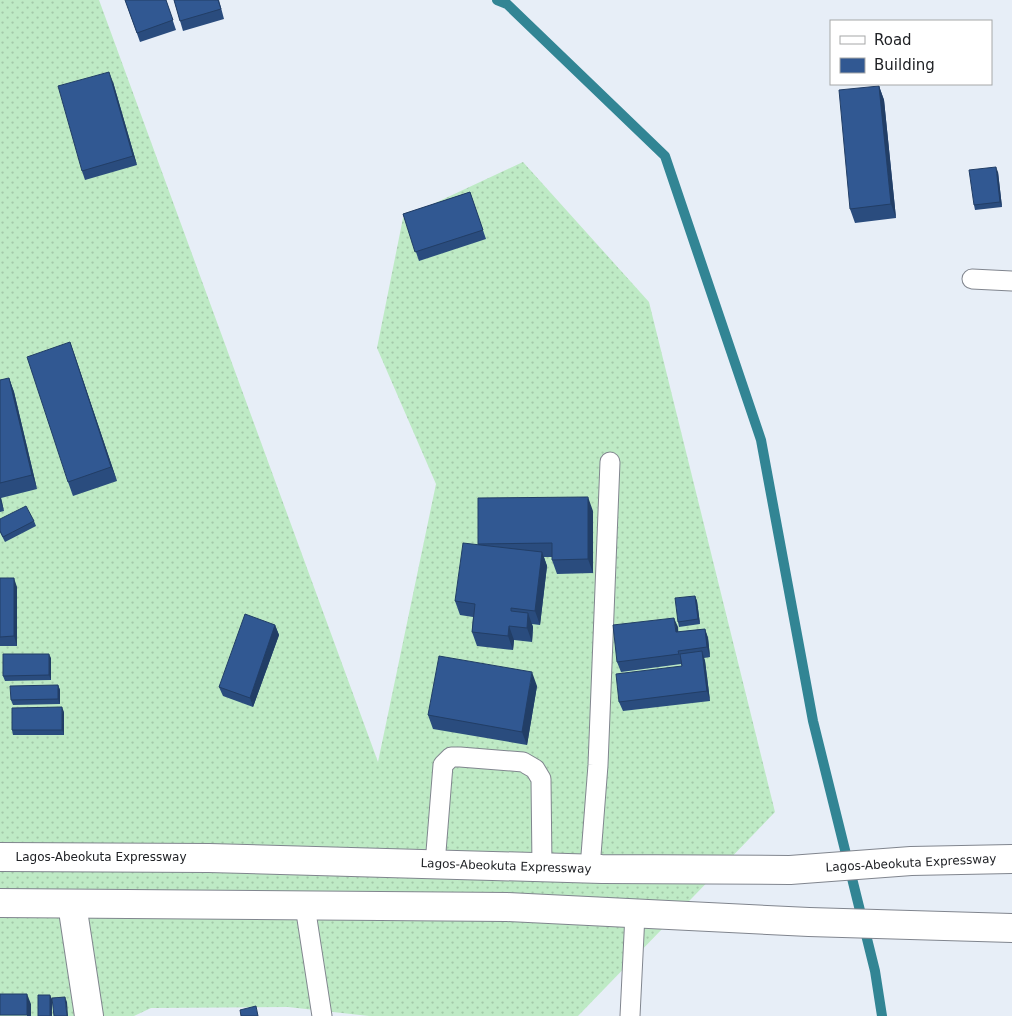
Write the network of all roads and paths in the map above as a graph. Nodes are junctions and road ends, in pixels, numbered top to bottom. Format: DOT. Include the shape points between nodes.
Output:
graph roads {
  1 [pos="972,279"];
  2 [pos="1012,281"];
  3 [pos="610,462"];
  4 [pos="0,856"];
  5 [pos="1012,859"];
  6 [pos="435,864"];
  7 [pos="542,867"];
  8 [pos="590,868"];
  9 [pos="0,904"];
  10 [pos="72,904"];
  11 [pos="305,906"];
  12 [pos="635,914"];
  13 [pos="1012,928"];
  14 [pos="89,1016"];
  15 [pos="322,1016"];
  16 [pos="630,1016"];
  1 -- 2 [label="lane"];
  3 -- 8 [label="lane" via="598,765"];
  4 -- 6 [label="main road, Lagos-Abeokuta Expressway"];
  5 -- 8 [label="main road, Lagos-Abeokuta Expressway" via="911,861 790,870"];
  6 -- 7 [label="main road, Lagos-Abeokuta Expressway"];
  6 -- 7 [label="lane" via="443,765 452,757 460,757 523,762 535,769 541,780"];
  7 -- 8 [label="main road, Lagos-Abeokuta Expressway"];
  9 -- 10 [label="main road"];
  10 -- 11 [label="main road"];
  10 -- 14 [label="main road"];
  11 -- 12 [label="main road" via="507,907"];
  11 -- 15 [label="lane"];
  12 -- 13 [label="main road"];
  12 -- 16 [label="lane"];
}
